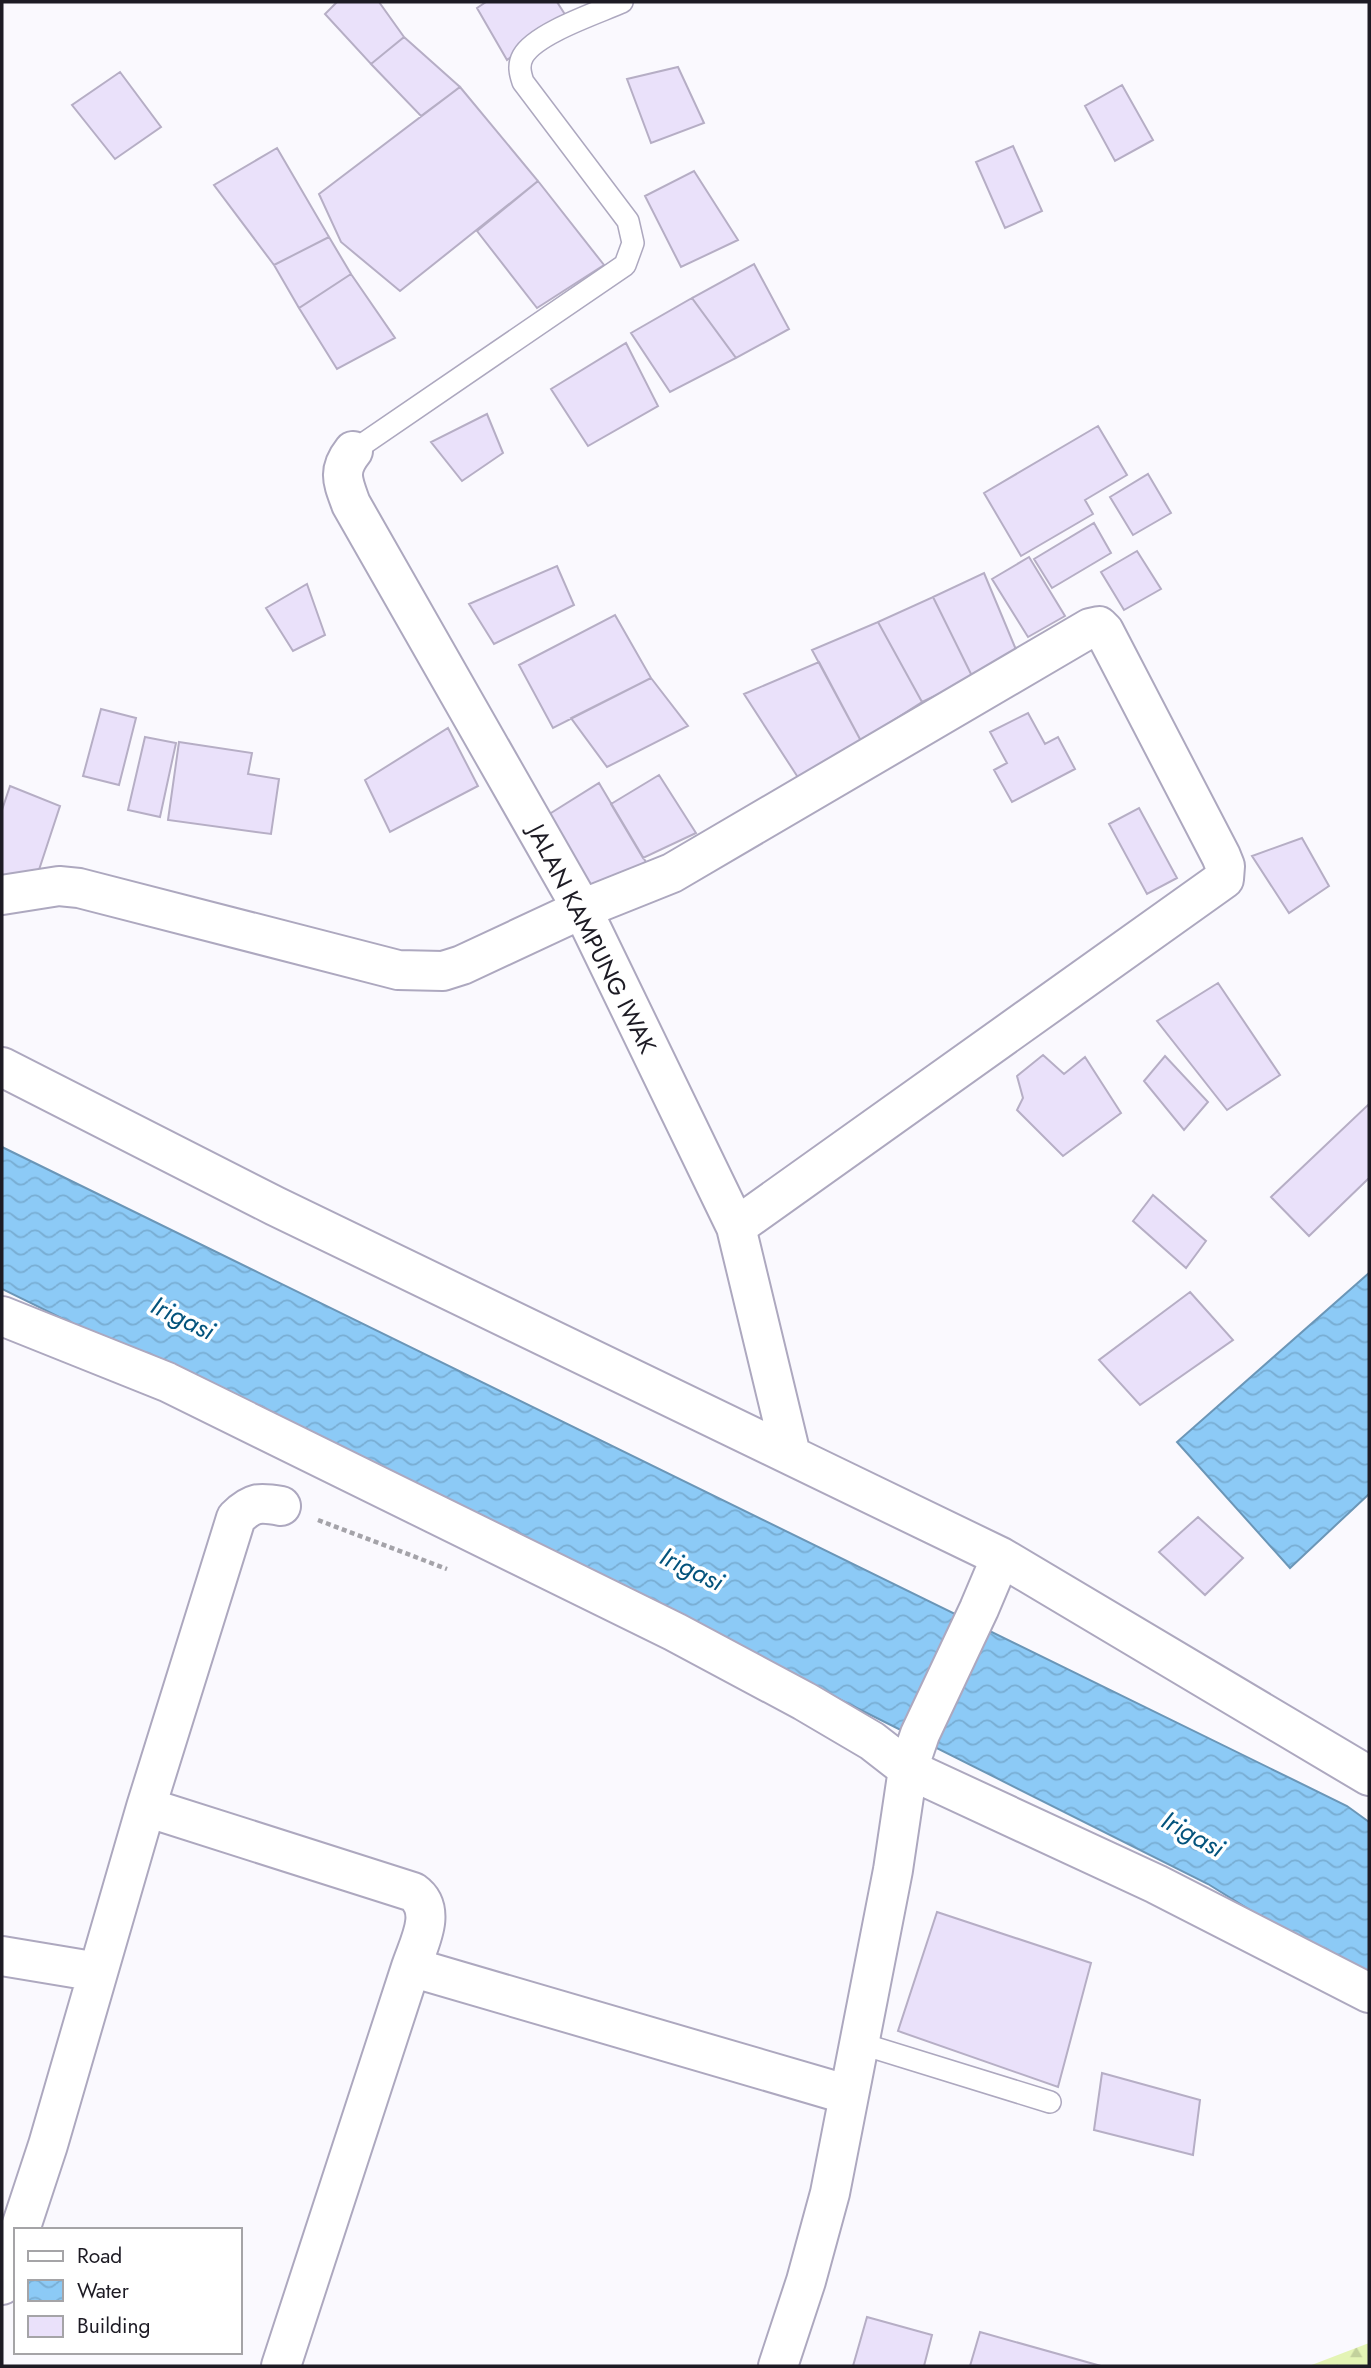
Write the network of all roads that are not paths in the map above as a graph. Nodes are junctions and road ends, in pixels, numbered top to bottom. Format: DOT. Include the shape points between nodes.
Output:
graph roads {
  1 [pos="622,2"];
  2 [pos="354,451"];
  3 [pos="2,895"];
  4 [pos="582,909"];
  5 [pos="2,1066"];
  6 [pos="736,1227"];
  7 [pos="2,1316"];
  8 [pos="791,1455"];
  9 [pos="281,1506"];
  10 [pos="1001,1557"];
  11 [pos="908,1769"];
  12 [pos="1369,1776"];
  13 [pos="146,1807"];
  14 [pos="2,1956"];
  15 [pos="411,1967"];
  16 [pos="99,1972"];
  17 [pos="1369,1993"];
  18 [pos="859,2043"];
  19 [pos="849,2095"];
  20 [pos="1049,2102"];
  21 [pos="21,2228"];
  22 [pos="14,2249"];
  23 [pos="2,2285"];
  24 [pos="281,2366"];
  25 [pos="778,2366"];
  1 -- 2 [label="lane" via="536,40 522,57 519,70 523,82 628,221 633,243 625,265"];
  2 -- 4 [label="street, JALAN KAMPUNG IWAK" via="343,463 343,482 351,504"];
  3 -- 4 [label="street" via="59,886 79,888 398,970 424,972 462,965"];
  4 -- 6 [label="street, JALAN KAMPUNG IWAK"];
  4 -- 6 [label="street" via="672,873 1096,626 1104,631 1221,856 1224,880 1216,887"];
  5 -- 8 [label="street" via="275,1206"];
  6 -- 8 [label="street, JALAN KAMPUNG IWAK"];
  7 -- 11 [label="street" via="167,1382 675,1632 804,1701 872,1741"];
  8 -- 10 [label="street"];
  9 -- 13 [label="street" via="262,1502 236,1518"];
  10 -- 11 [label="street"];
  10 -- 12 [label="street"];
  11 -- 17 [label="street" via="1156,1884"];
  11 -- 18 [label="street"];
  13 -- 15 [label="street" via="413,1892 425,1905 426,1918"];
  13 -- 16 [label="street"];
  14 -- 16 [label="street"];
  15 -- 19 [label="street"];
  15 -- 24 [label="street"];
  16 -- 21 [label="street"];
  18 -- 19 [label="street"];
  18 -- 20 [label="lane"];
  19 -- 25 [label="street" via="830,2193"];
  22 -- 23 [label="street"];
}
